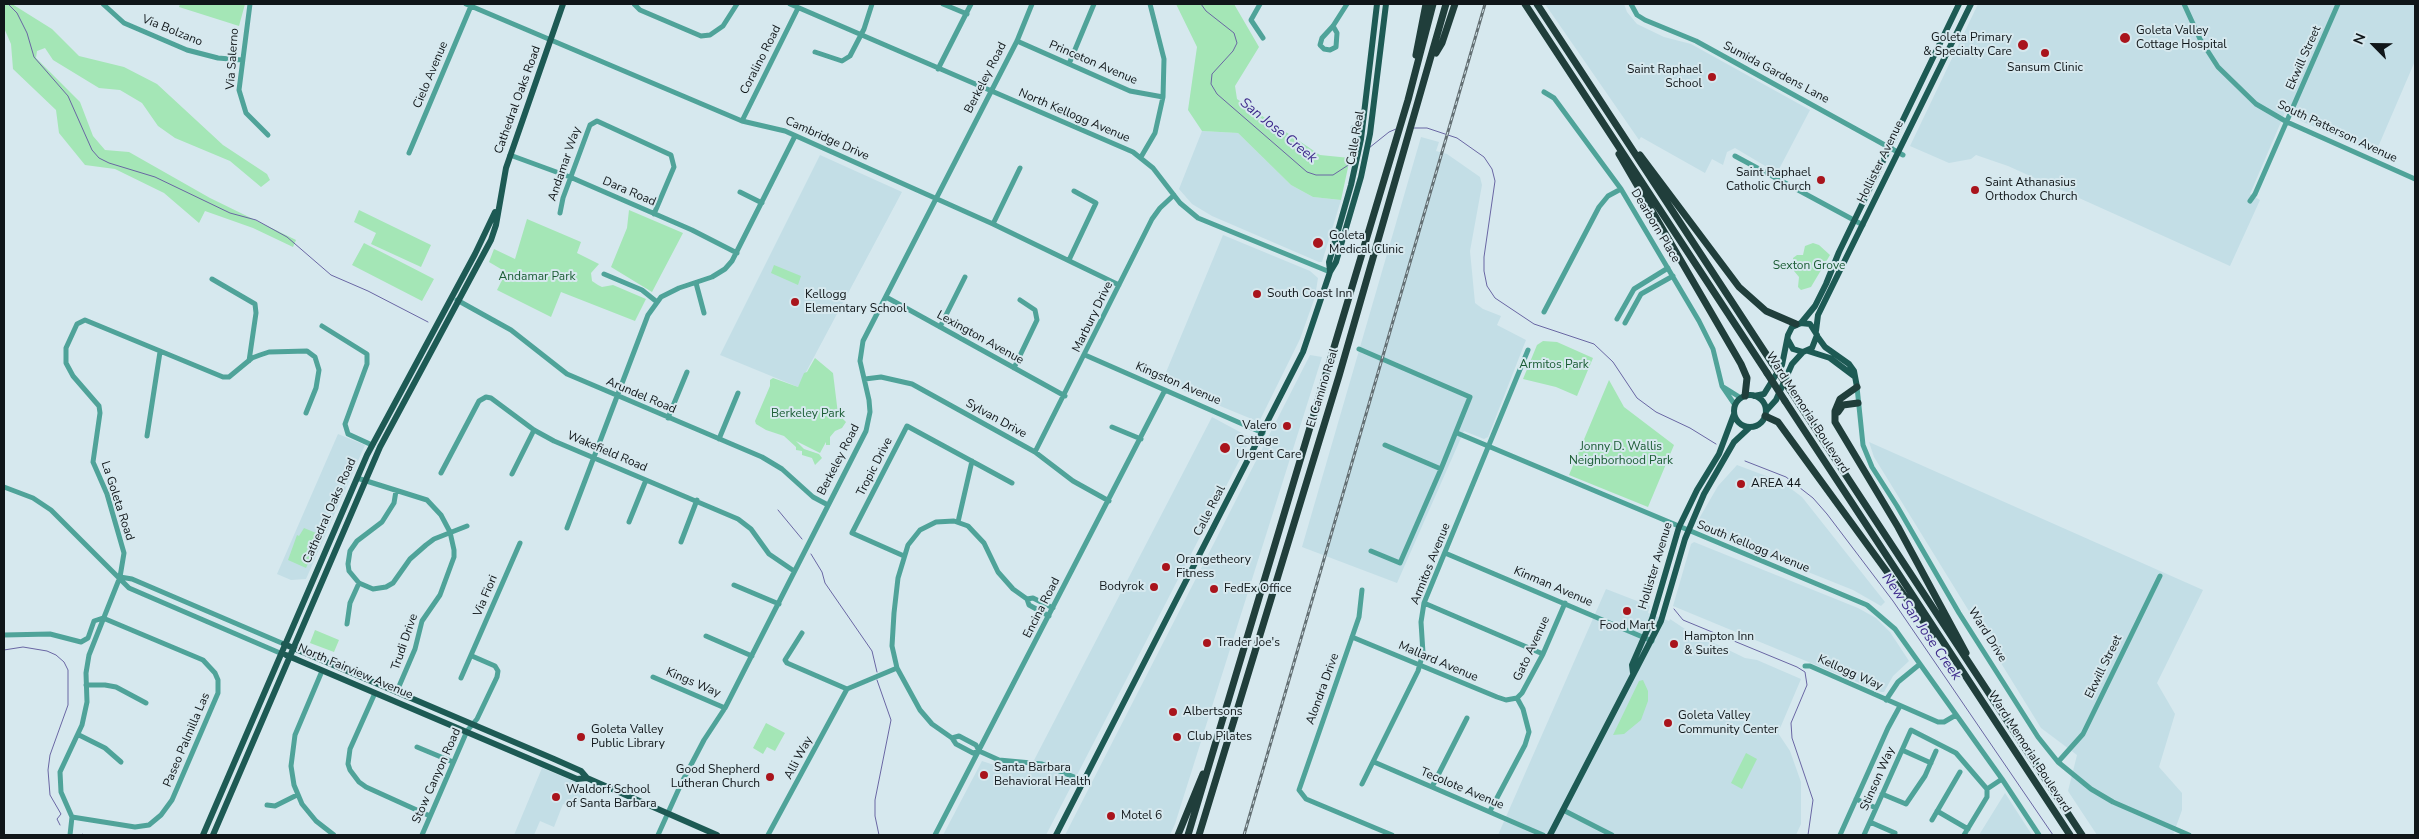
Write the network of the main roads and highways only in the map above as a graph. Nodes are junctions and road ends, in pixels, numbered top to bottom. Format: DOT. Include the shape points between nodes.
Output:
graph roads {
  1 [pos="563,4"];
  2 [pos="1377,4"];
  3 [pos="1386,4"];
  4 [pos="1426,4"];
  5 [pos="1433,4"];
  6 [pos="1446,4"];
  7 [pos="1455,4"];
  8 [pos="1525,4"];
  9 [pos="1538,4"];
  10 [pos="1959,4"];
  11 [pos="1971,4"];
  12 [pos="1430,65"];
  13 [pos="1408,100"];
  14 [pos="1608,131"];
  15 [pos="1628,142"];
  16 [pos="498,206"];
  17 [pos="1330,272"];
  18 [pos="1798,324"];
  19 [pos="1816,333"];
  20 [pos="1788,340"];
  21 [pos="1805,351"];
  22 [pos="1854,376"];
  23 [pos="1857,387"];
  24 [pos="1754,396"];
  25 [pos="1743,397"];
  26 [pos="1858,403"];
  27 [pos="1734,414"];
  28 [pos="1766,414"];
  29 [pos="1837,425"];
  30 [pos="1749,428"];
  31 [pos="1722,456"];
  32 [pos="284,644"];
  33 [pos="293,648"];
  34 [pos="280,653"];
  35 [pos="289,657"];
  36 [pos="1970,665"];
  37 [pos="1962,671"];
  38 [pos="1633,673"];
  39 [pos="1210,762"];
  40 [pos="587,778"];
  41 [pos="203,835"];
  42 [pos="213,835"];
  43 [pos="716,835"];
  44 [pos="1056,835"];
  45 [pos="1178,835"];
  46 [pos="1188,835"];
  47 [pos="1199,835"];
  48 [pos="1550,835"];
  49 [pos="2070,835"];
  50 [pos="2082,835"];
  1 -- 16 [label="main road, Cathedral Oaks Road" via="510,155"];
  2 -- 17 [label="main road, Calle Real" via="1360,144 1329,262"];
  3 -- 17 [label="main road, Calle Real" via="1364,165 1336,262"];
  4 -- 13 [label="highway"];
  5 -- 13 [label="highway, El Camino Real"];
  6 -- 12 [label="highway, El Camino Real"];
  7 -- 12 [label="highway" via="1442,43"];
  8 -- 14 [label="highway, Ward Memorial Boulevard"];
  9 -- 15 [label="highway, Ward Memorial Boulevard"];
  10 -- 18 [label="main road, Hollister Avenue" via="1826,284 1814,306"];
  11 -- 19 [label="main road, Hollister Avenue" via="1900,154 1818,315"];
  12 -- 47 [label="highway, El Camino Real"];
  13 -- 39 [label="highway, El Camino Real"];
  14 -- 25 [label="highway" via="1649,209 1741,364 1747,378"];
  14 -- 37 [label="highway, Ward Memorial Boulevard, bridge"];
  15 -- 18 [label="highway" via="1646,160 1739,287 1766,311"];
  15 -- 36 [label="highway, Ward Memorial Boulevard, bridge"];
  16 -- 32 [label="main road, Cathedral Oaks Road" via="372,444"];
  16 -- 33 [label="main road, Cathedral Oaks Road" via="490,240 383,440"];
  17 -- 44 [label="main road, Calle Real" via="1303,352"];
  18 -- 19 [label="main road" via="1810,324"];
  18 -- 20 [label="main road" via="1790,331"];
  19 -- 21 [label="main road" via="1815,344"];
  19 -- 22 [label="main road, Ward Drive" via="1825,347 1849,364"];
  20 -- 21 [label="main road" via="1794,349"];
  20 -- 24 [label="main road" via="1782,365 1764,394"];
  21 -- 22 [label="main road" via="1830,358"];
  21 -- 28 [label="main road" via="1792,364"];
  22 -- 23 [label="main road, Ward Drive"];
  23 -- 29 [label="highway" via="1837,404 1834,417"];
  24 -- 25 [label="main road"];
  24 -- 28 [label="main road" via="1763,402"];
  25 -- 27 [label="main road" via="1735,405"];
  26 -- 29 [label="highway" via="1843,404 1838,412"];
  27 -- 30 [label="main road" via="1739,424"];
  27 -- 31 [label="main road, Hollister Avenue"];
  28 -- 30 [label="main road" via="1759,425"];
  28 -- 37 [label="highway" via="1778,422 1938,643"];
  29 -- 36 [label="highway" via="1963,644"];
  30 -- 31 [label="main road, Hollister Avenue"];
  31 -- 38 [label="main road, Hollister Avenue" via="1688,531 1666,608"];
  31 -- 38 [label="main road, Hollister Avenue" via="1696,490 1679,527 1658,601 1632,665"];
  32 -- 33 [label="main road, North Fairview Avenue"];
  32 -- 34 [label="main road, Cathedral Oaks Road"];
  33 -- 35 [label="main road, Cathedral Oaks Road"];
  33 -- 40 [label="main road, North Fairview Avenue" via="581,771"];
  34 -- 35 [label="main road, North Fairview Avenue"];
  34 -- 41 [label="main road, Cathedral Oaks Road"];
  35 -- 40 [label="main road, North Fairview Avenue" via="577,779"];
  35 -- 42 [label="main road, Cathedral Oaks Road"];
  36 -- 50 [label="highway, Ward Memorial Boulevard"];
  37 -- 49 [label="highway, Ward Memorial Boulevard"];
  38 -- 48 [label="main road, Hollister Avenue"];
  39 -- 45 [label="highway" via="1198,783"];
  39 -- 46 [label="highway, El Camino Real"];
  40 -- 43 [label="main road, North Fairview Avenue"];
}
